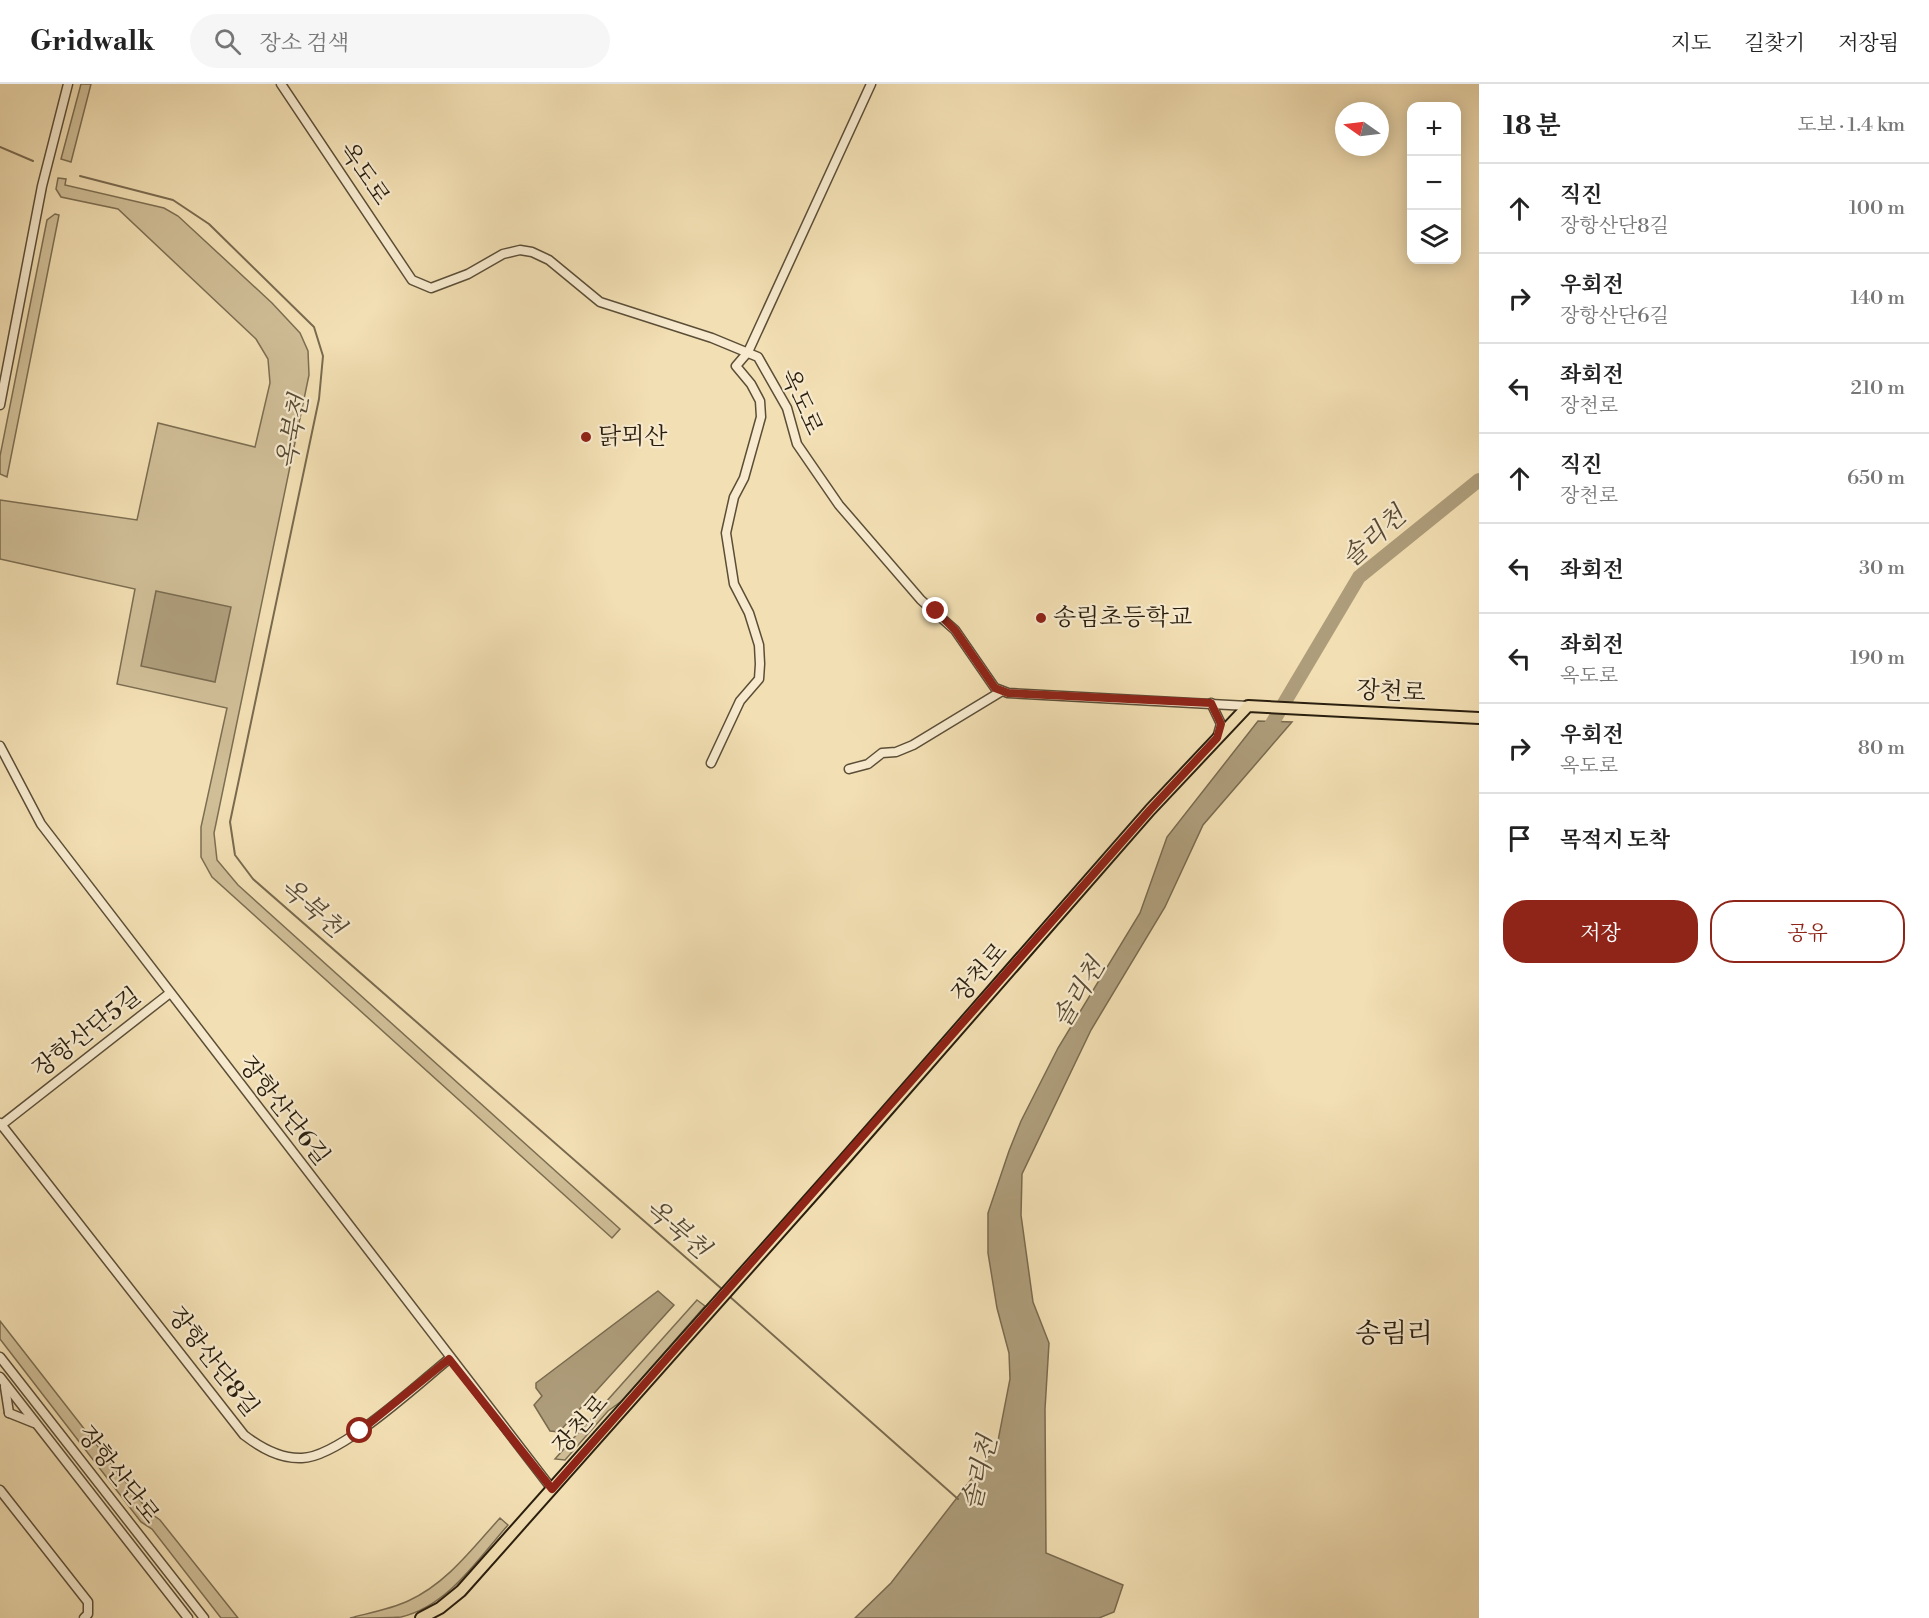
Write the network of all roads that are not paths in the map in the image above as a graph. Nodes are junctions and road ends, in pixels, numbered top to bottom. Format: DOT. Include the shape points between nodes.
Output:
graph roads {
  1 [pos="68,84"];
  2 [pos="281,84"];
  3 [pos="871,84"];
  4 [pos="748,352"];
  5 [pos="0,405"];
  6 [pos="1002,691"];
  7 [pos="1211,703"];
  8 [pos="1248,706"];
  9 [pos="1479,718"];
  10 [pos="1217,738"];
  11 [pos="0,746"];
  12 [pos="711,763"];
  13 [pos="849,769"];
  14 [pos="170,993"];
  15 [pos="1,1124"];
  16 [pos="0,1357"];
  17 [pos="449,1359"];
  18 [pos="2,1379"];
  19 [pos="9,1413"];
  20 [pos="0,1420"];
  21 [pos="37,1425"];
  22 [pos="552,1489"];
  23 [pos="0,1490"];
  24 [pos="84,1618"];
  25 [pos="188,1618"];
  26 [pos="204,1618"];
  27 [pos="421,1618"];
  1 -- 5 [label="street" via="42,186"];
  2 -- 4 [label="street, 옥도로" via="412,280 431,288 468,274 503,254 532,252 549,260 600,302"];
  3 -- 4 [label="street"];
  4 -- 6 [label="street, 옥도로" via="758,357 787,408 797,444 839,505 921,600 955,630 984,674"];
  4 -- 12 [label="street" via="736,366 760,401 761,417 726,533 734,584 759,645 759,679 740,701"];
  6 -- 7 [label="street"];
  6 -- 13 [label="street" via="914,745 882,753 868,764"];
  7 -- 8 [label="street"];
  7 -- 10 [label="street" via="1221,724"];
  8 -- 9 [label="main road, 장천로"];
  8 -- 10 [label="main road, 장천로"];
  10 -- 22 [label="main road, 장천로"];
  11 -- 14 [label="street, 장항산단6길" via="41,824"];
  14 -- 15 [label="street, 장항산단5길"];
  14 -- 17 [label="street, 장항산단6길"];
  15 -- 17 [label="street, 장항산단8길" via="244,1435 262,1449 303,1459 324,1453 360,1431"];
  16 -- 26 [label="street, 장항산단로"];
  17 -- 22 [label="street, 장항산단6길"];
  18 -- 19 [label="street"];
  18 -- 21 [label="street, 장항산단로"];
  19 -- 20 [label="street"];
  19 -- 21 [label="street"];
  21 -- 25 [label="street, 장항산단로"];
  22 -- 27 [label="main road, 장천로" via="461,1591"];
  23 -- 24 [label="street" via="88,1602"];
}
